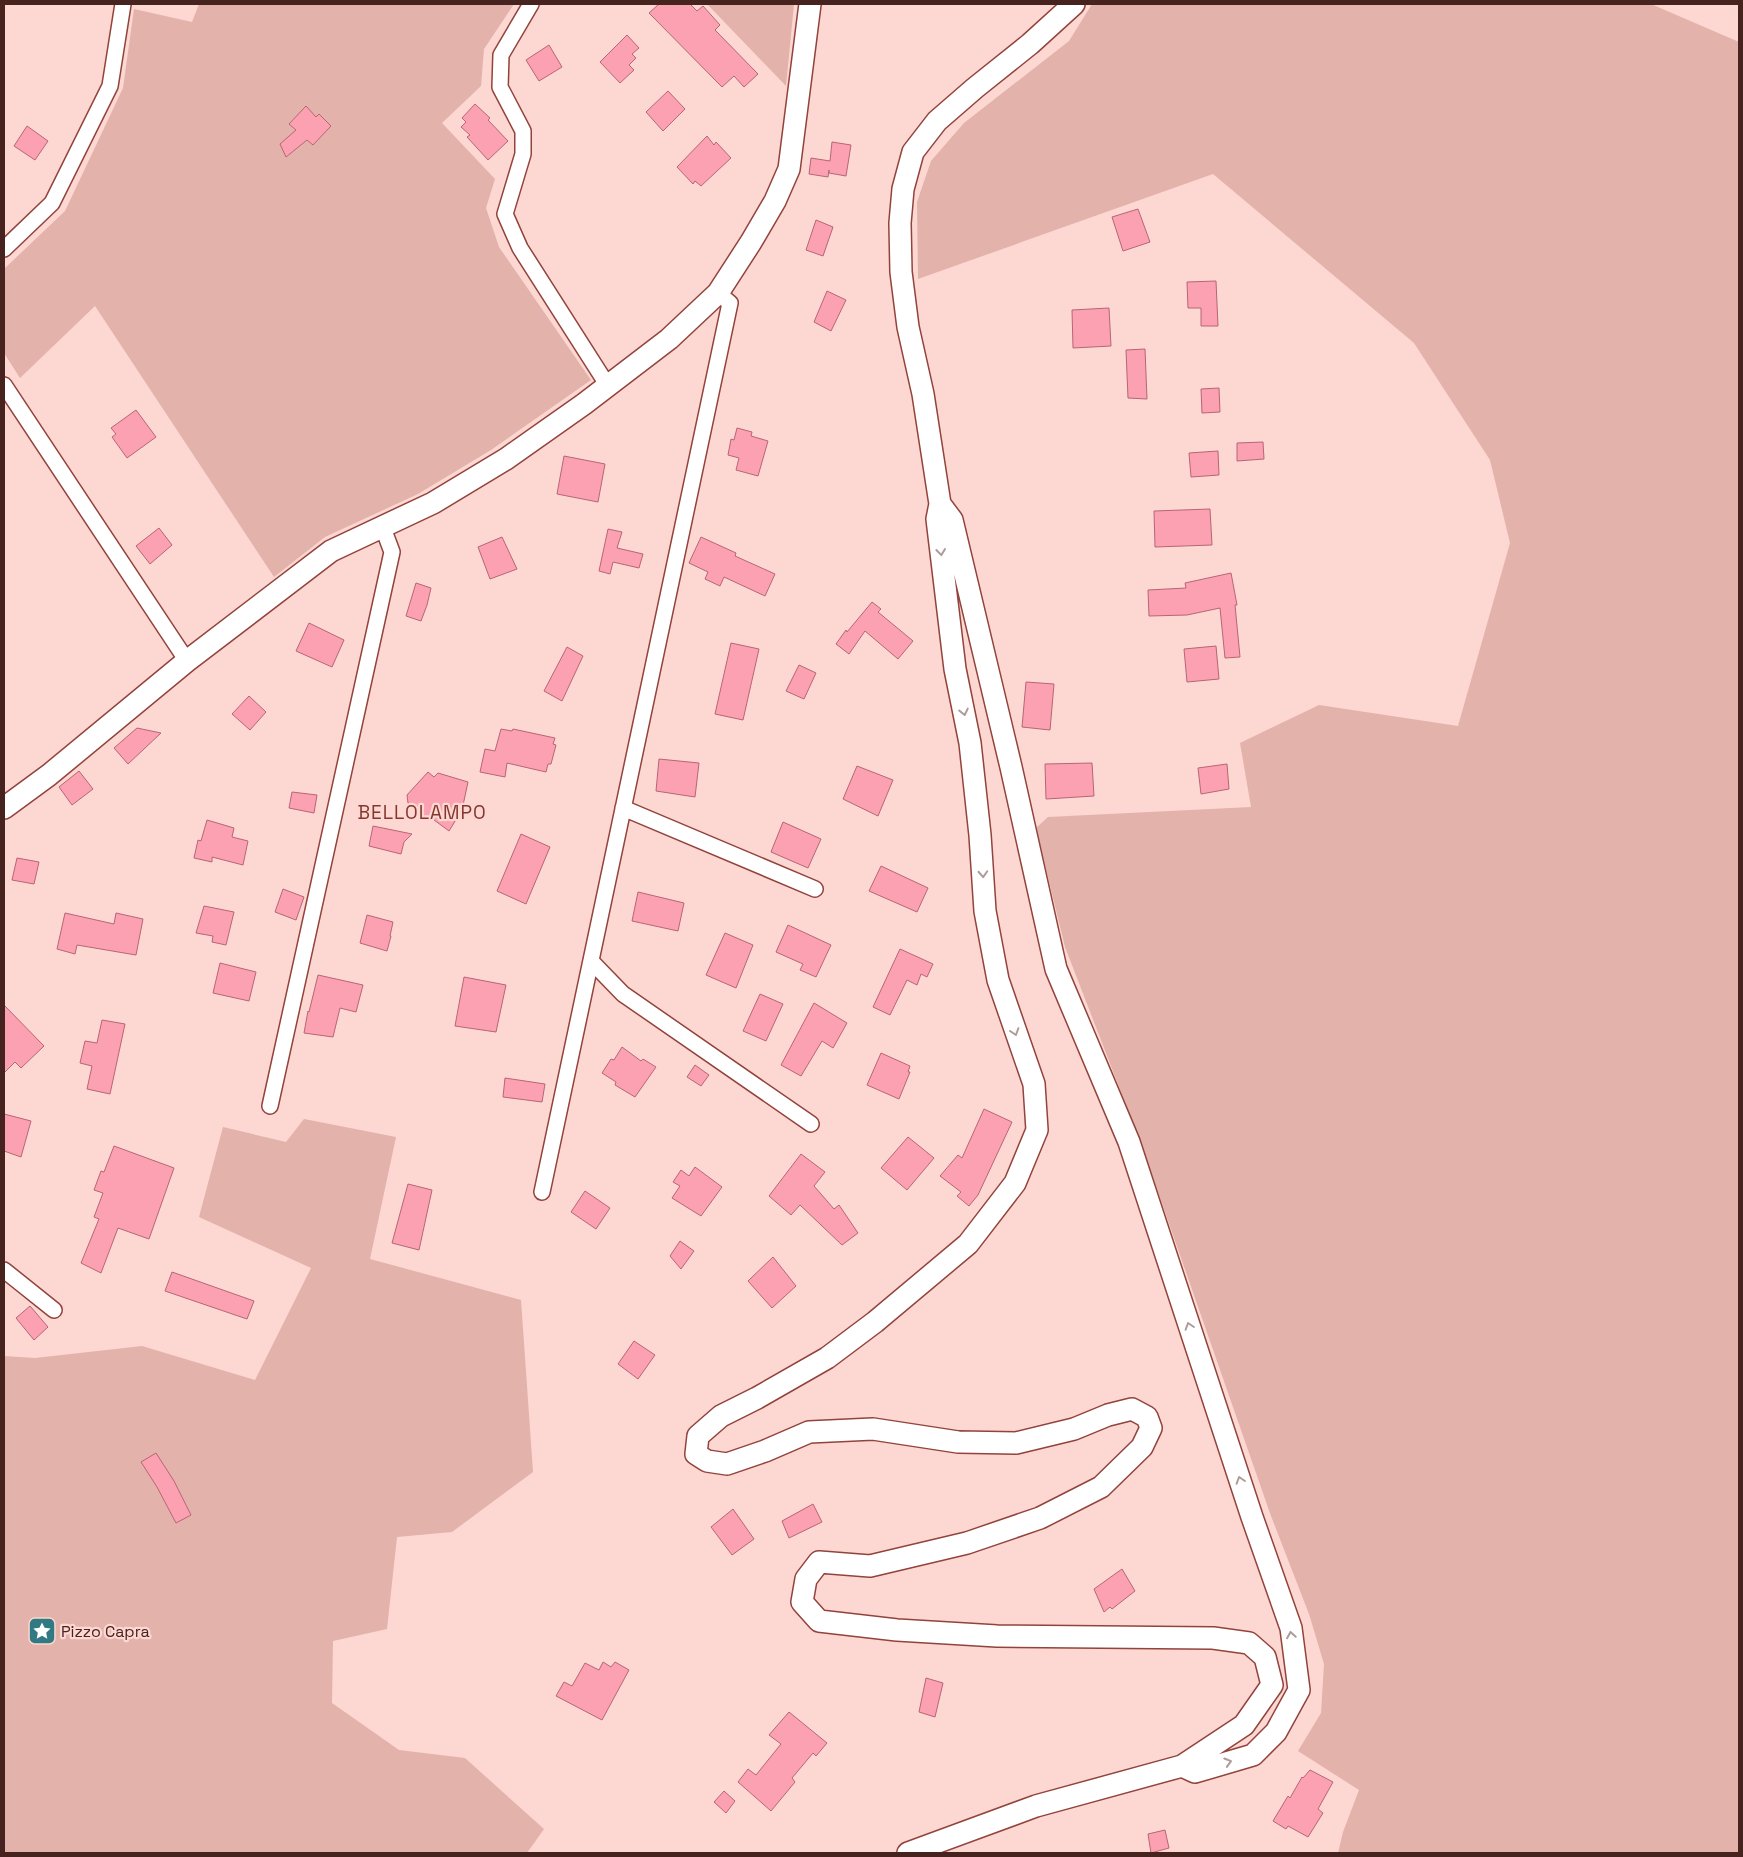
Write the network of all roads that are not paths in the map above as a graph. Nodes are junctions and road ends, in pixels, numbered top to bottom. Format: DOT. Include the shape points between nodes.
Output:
graph roads {
  1 [pos="123,4"];
  2 [pos="531,4"];
  3 [pos="810,4"];
  4 [pos="1074,4"];
  5 [pos="4,250"];
  6 [pos="718,293"];
  7 [pos="4,385"];
  8 [pos="608,386"];
  9 [pos="940,504"];
  10 [pos="383,528"];
  11 [pos="187,661"];
  12 [pos="4,808"];
  13 [pos="624,808"];
  14 [pos="815,889"];
  15 [pos="591,961"];
  16 [pos="270,1106"];
  17 [pos="812,1124"];
  18 [pos="542,1192"];
  19 [pos="4,1270"];
  20 [pos="54,1310"];
  21 [pos="1182,1766"];
  22 [pos="908,1853"];
  1 -- 5 [label="street" via="110,86 52,203"];
  2 -- 8 [label="street" via="501,55 500,87 523,131 523,154 505,214 520,248"];
  3 -- 6 [label="main road" via="789,169 775,201"];
  4 -- 9 [label="main road" via="937,121 914,152 906,180 900,223 901,272"];
  6 -- 8 [label="main road" via="669,339"];
  6 -- 13 [label="street" via="730,303"];
  7 -- 11 [label="street"];
  8 -- 10 [label="main road" via="506,459 433,503"];
  21 -- 9 [label="main road, one-way" via="1195,1772 1253,1755 1276,1732 1299,1690 1291,1628 1129,1142 1056,969 952,520"];
  9 -- 21 [label="main road, one-way" via="936,519 955,669 970,743 985,911 998,980 1034,1084 1037,1130 1014,1183 968,1244 827,1358 721,1416 698,1436 696,1454 707,1461 727,1464 809,1432 873,1429 958,1442 1016,1443 1074,1429 1132,1409 1147,1416 1151,1428 1142,1447 1101,1487 1040,1518 967,1543 870,1566 819,1562 806,1579 802,1602 819,1621 897,1630 997,1636 1214,1638 1249,1643 1265,1657 1272,1685 1244,1725"];
  10 -- 11 [label="main road" via="331,551"];
  10 -- 16 [label="street" via="392,552"];
  11 -- 12 [label="main road"];
  13 -- 14 [label="street"];
  13 -- 15 [label="street"];
  15 -- 17 [label="street" via="623,994"];
  15 -- 18 [label="street"];
  19 -- 20 [label="street"];
  21 -- 22 [label="main road" via="1036,1806"];
}
